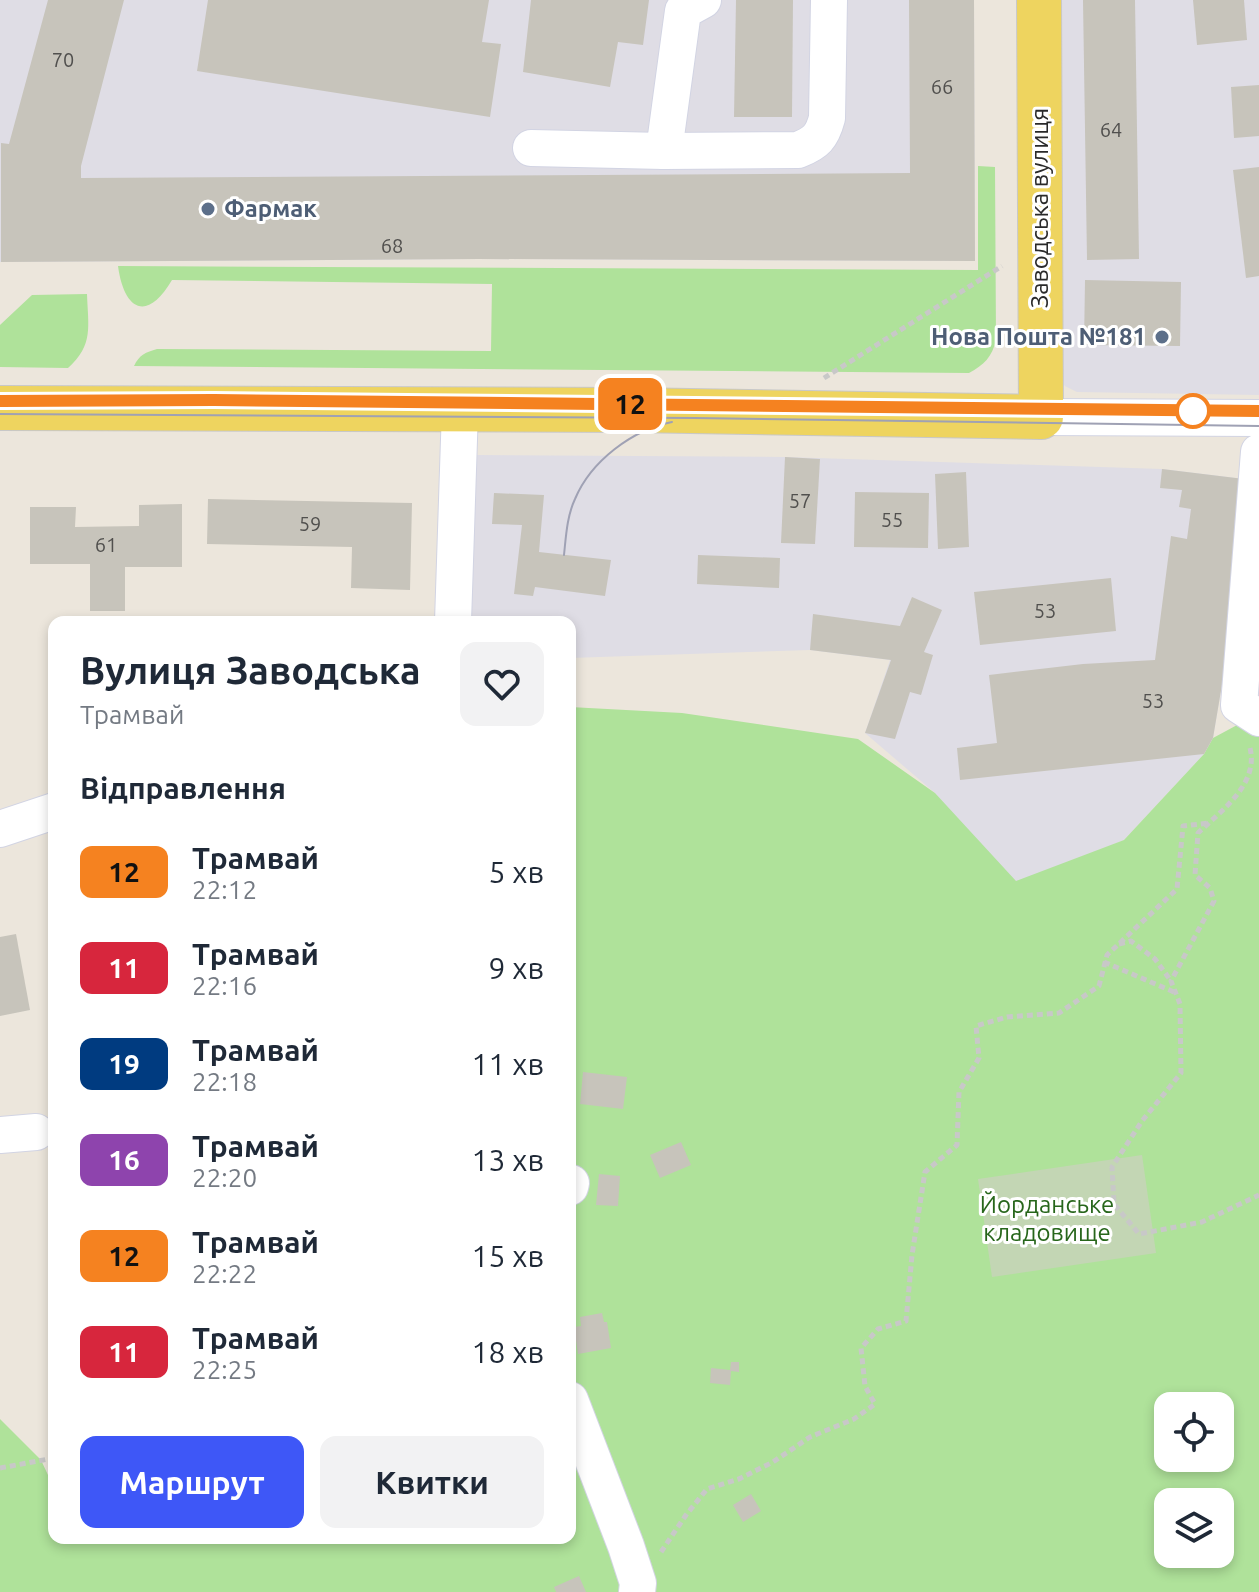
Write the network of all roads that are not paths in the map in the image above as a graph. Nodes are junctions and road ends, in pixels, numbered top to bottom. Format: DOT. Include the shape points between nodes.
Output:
graph roads {
  1 [pos="703,0"];
  2 [pos="829,0"];
  3 [pos="1039,0"];
  4 [pos="531,148"];
  5 [pos="664,151"];
  6 [pos="0,408"];
  7 [pos="460,409"];
  8 [pos="1041,417"];
  9 [pos="1259,418"];
  10 [pos="1259,452"];
  11 [pos="453,616"];
  12 [pos="1249,711"];
  13 [pos="48,813"];
  14 [pos="0,829"];
  15 [pos="36,1132"];
  16 [pos="0,1135"];
  17 [pos="576,1419"];
  18 [pos="637,1588"];
  1 -- 5 [label="street" via="683,11"];
  2 -- 5 [label="street" via="823,135 798,150"];
  3 -- 8 [label="main road, Заводська вулиця"];
  4 -- 5 [label="street"];
  6 -- 7 [label="main road"];
  7 -- 8 [label="main road"];
  7 -- 11 [label="street"];
  8 -- 9 [label="street"];
  10 -- 12 [label="street"];
  13 -- 14 [label="street"];
  15 -- 16 [label="street"];
  17 -- 18 [label="street" via="608,1495"];
}
